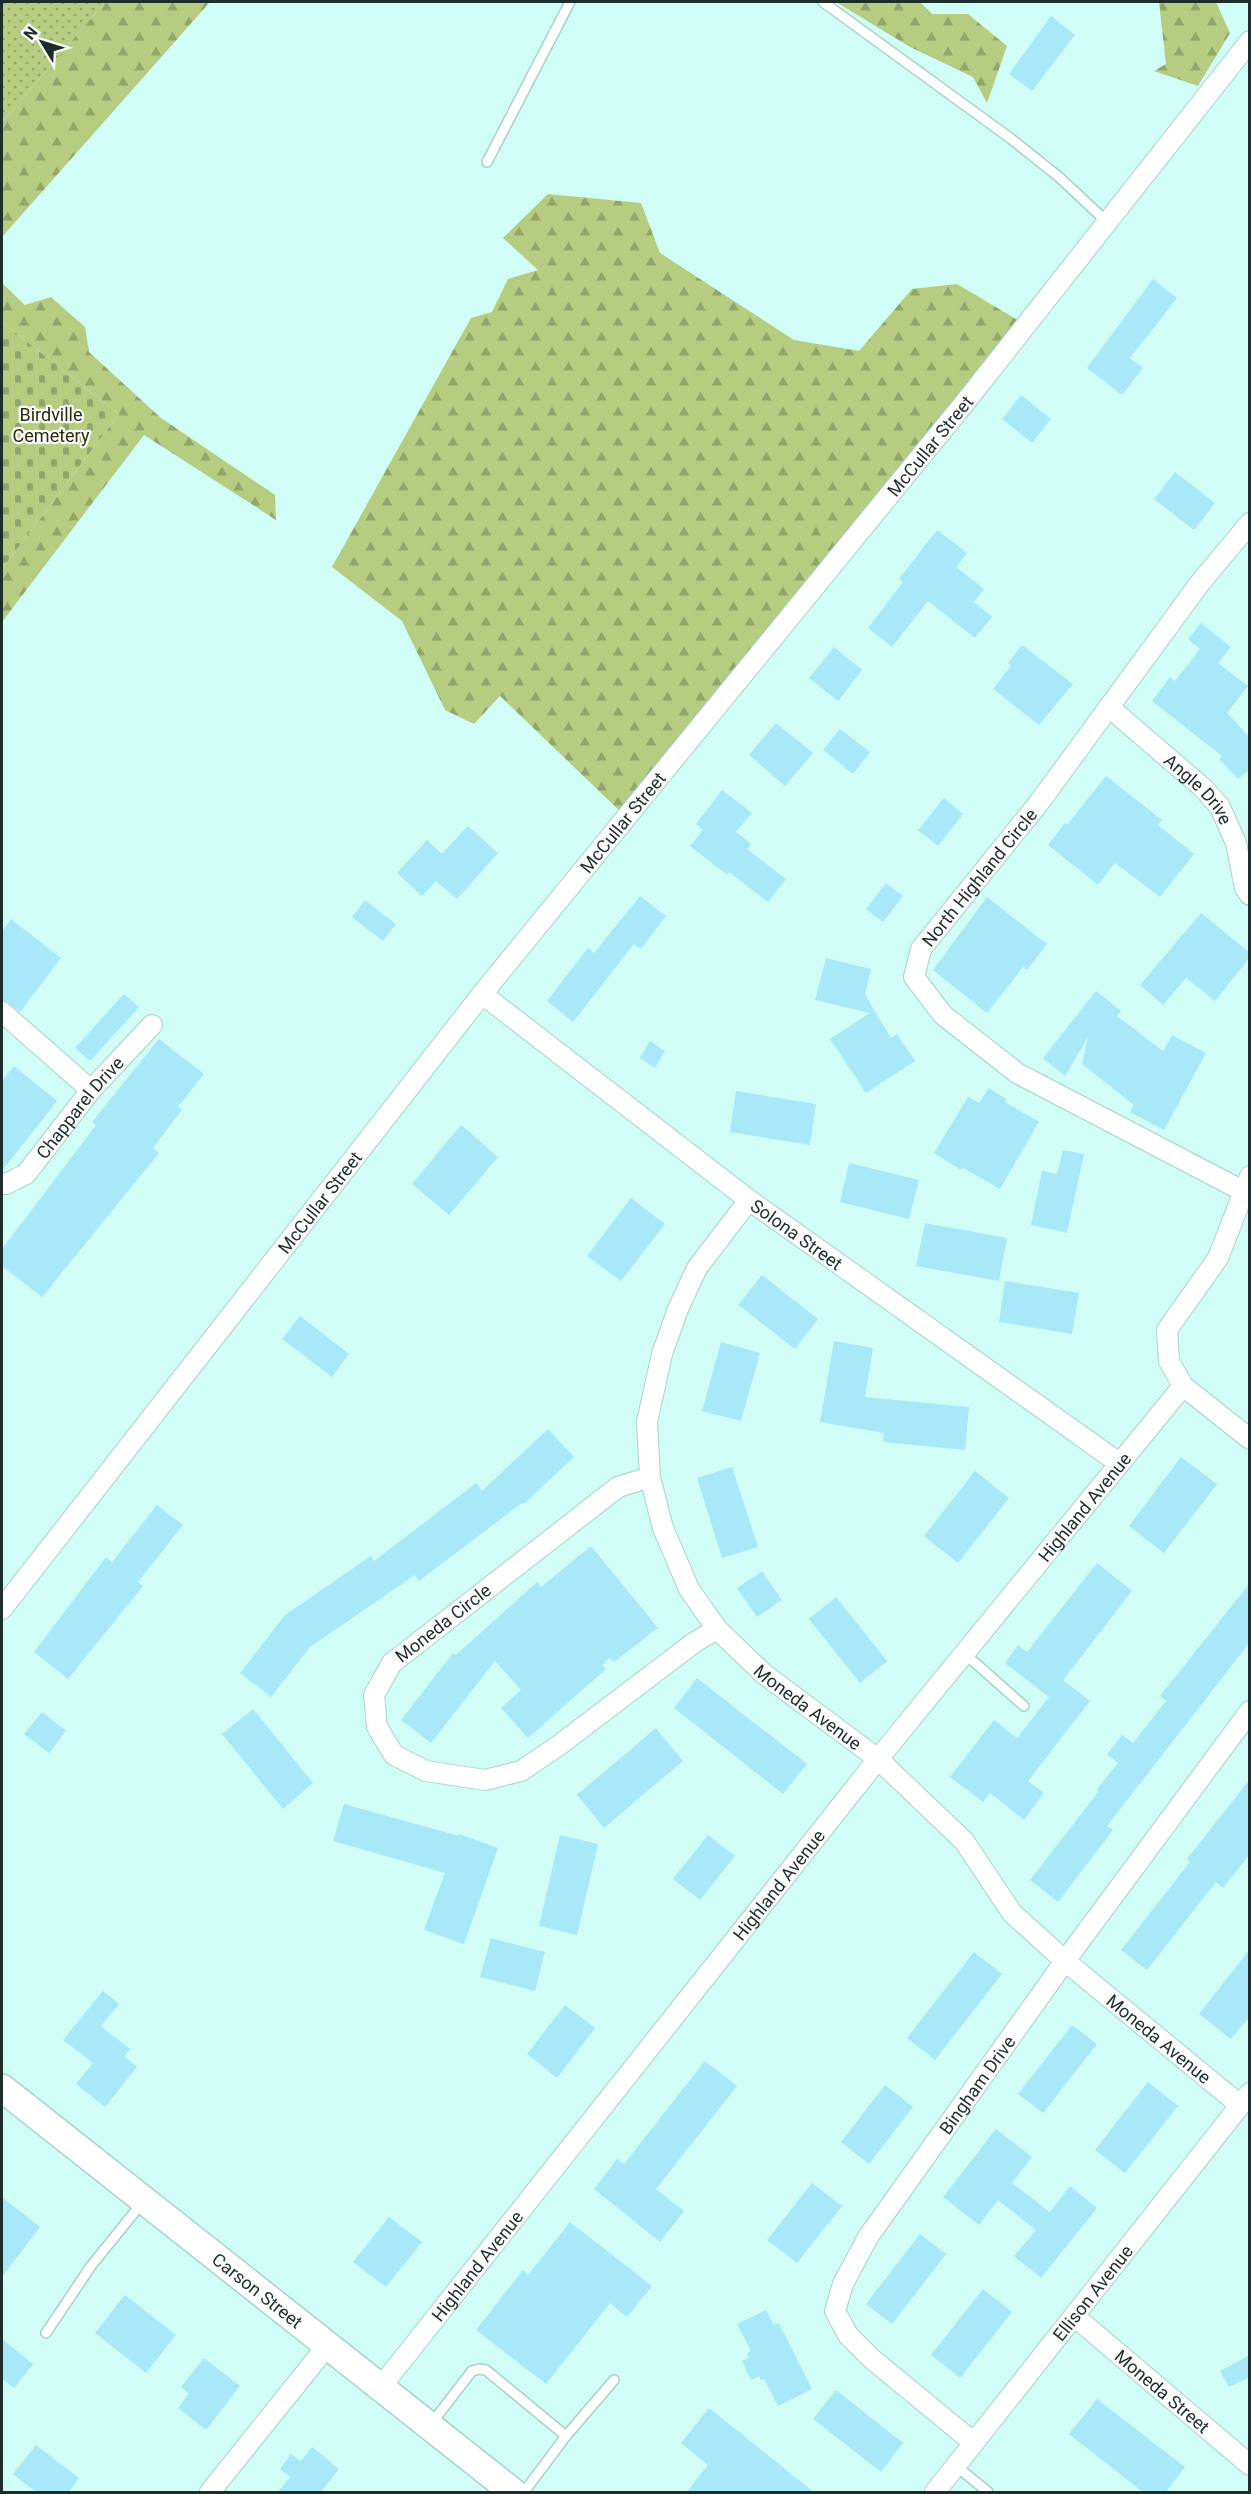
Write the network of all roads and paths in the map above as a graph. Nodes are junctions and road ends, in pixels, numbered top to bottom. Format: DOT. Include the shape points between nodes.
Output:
graph roads {
  1 [pos="570,2"];
  2 [pos="823,2"];
  3 [pos="1250,41"];
  4 [pos="487,162"];
  5 [pos="1107,222"];
  6 [pos="1250,523"];
  7 [pos="1109,707"];
  8 [pos="1250,895"];
  9 [pos="482,994"];
  10 [pos="2,1012"];
  11 [pos="152,1025"];
  12 [pos="91,1090"];
  13 [pos="1246,1183"];
  14 [pos="4,1184"];
  15 [pos="749,1200"];
  16 [pos="1183,1386"];
  17 [pos="1250,1439"];
  18 [pos="1119,1463"];
  19 [pos="650,1477"];
  20 [pos="2,1609"];
  21 [pos="717,1629"];
  22 [pos="964,1653"];
  23 [pos="1024,1706"];
  24 [pos="1250,1711"];
  25 [pos="878,1759"];
  26 [pos="1065,1960"];
  27 [pos="2,2088"];
  28 [pos="1245,2099"];
  29 [pos="144,2201"];
  30 [pos="1074,2316"];
  31 [pos="46,2333"];
  32 [pos="327,2346"];
  33 [pos="614,2380"];
  34 [pos="380,2388"];
  35 [pos="429,2426"];
  36 [pos="566,2436"];
  37 [pos="974,2443"];
  38 [pos="1250,2465"];
  39 [pos="956,2466"];
  40 [pos="210,2493"];
  41 [pos="513,2493"];
  42 [pos="524,2493"];
  43 [pos="935,2493"];
  44 [pos="988,2493"];
  1 -- 4 [label="lane"];
  2 -- 5 [label="lane" via="1018,144"];
  3 -- 5 [label="street, McCullar Street"];
  5 -- 9 [label="street, McCullar Street" via="959,410"];
  6 -- 7 [label="street, North Highland Circle" via="1200,583"];
  7 -- 8 [label="street, Angle Drive" via="1220,807 1236,843 1245,888"];
  7 -- 13 [label="street, North Highland Circle" via="1038,804 921,949 914,977 942,1015 1017,1073"];
  9 -- 15 [label="street, Solona Street"];
  9 -- 20 [label="street, McCullar Street"];
  10 -- 12 [label="street"];
  11 -- 12 [label="street, Chapparel Drive"];
  12 -- 14 [label="street, Chapparel Drive" via="26,1174"];
  13 -- 16 [label="street" via="1218,1258 1167,1330 1169,1361"];
  15 -- 18 [label="street, Solona Street"];
  15 -- 19 [label="street, Moneda Avenue" via="697,1268 678,1309 662,1354 647,1422"];
  16 -- 17 [label="street"];
  16 -- 18 [label="street, Highland Avenue"];
  18 -- 22 [label="street, Highland Avenue"];
  19 -- 21 [label="street, Moneda Avenue" via="663,1528 688,1590"];
  19 -- 21 [label="street, Moneda Circle" via="618,1487 392,1663 374,1695 377,1727 394,1755 426,1771 485,1780 521,1771"];
  21 -- 25 [label="street, Moneda Avenue" via="764,1674"];
  22 -- 23 [label="lane"];
  22 -- 25 [label="street, Highland Avenue"];
  24 -- 26 [label="street, Bingham Drive"];
  25 -- 26 [label="street, Moneda Avenue" via="964,1841 1012,1913"];
  25 -- 34 [label="street, Highland Avenue"];
  26 -- 28 [label="street, Moneda Avenue"];
  26 -- 37 [label="street, Bingham Drive" via="868,2237 843,2284 835,2311 848,2335 872,2359"];
  27 -- 29 [label="street, Carson Street"];
  28 -- 30 [label="street, Ellison Avenue"];
  29 -- 31 [label="lane" via="91,2266"];
  29 -- 32 [label="street, Carson Street"];
  30 -- 37 [label="street, Ellison Avenue"];
  30 -- 38 [label="street, Moneda Street"];
  32 -- 34 [label="street, Carson Street"];
  32 -- 40 [label="street"];
  33 -- 36 [label="lane"];
  34 -- 35 [label="street, Carson Street"];
  35 -- 36 [label="lane" via="472,2371 483,2369"];
  35 -- 41 [label="street, Carson Street"];
  36 -- 42 [label="lane"];
  37 -- 39 [label="street, Ellison Avenue"];
  39 -- 43 [label="street, Ellison Avenue"];
  39 -- 44 [label="lane"];
}
